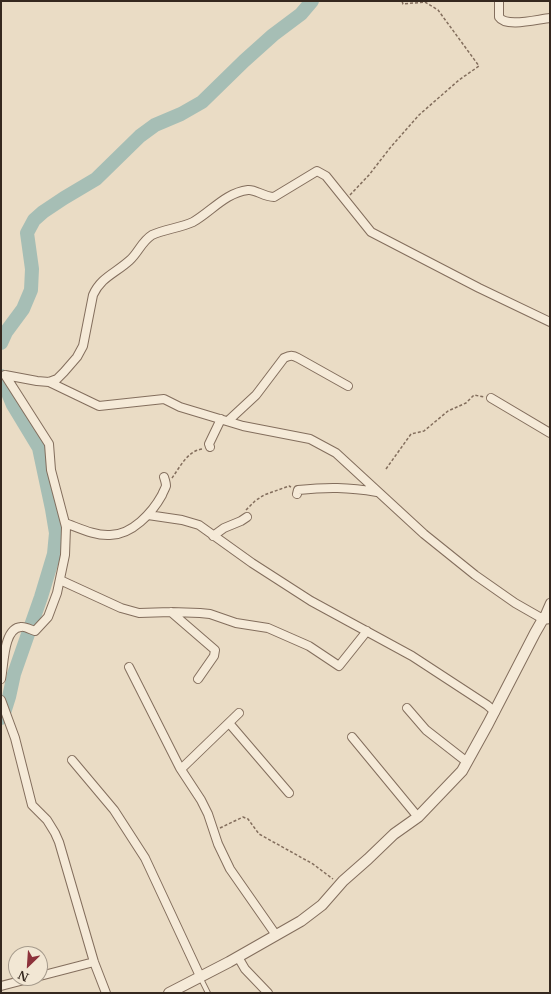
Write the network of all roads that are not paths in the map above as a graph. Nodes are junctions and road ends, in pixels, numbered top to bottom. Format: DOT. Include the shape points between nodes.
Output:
graph roads {
  1 [pos="499,1"];
  2 [pos="550,18"];
  3 [pos="549,319"];
  4 [pos="49,382"];
  5 [pos="348,386"];
  6 [pos="491,398"];
  7 [pos="224,420"];
  8 [pos="550,433"];
  9 [pos="210,446"];
  10 [pos="164,477"];
  11 [pos="298,492"];
  12 [pos="377,492"];
  13 [pos="148,515"];
  14 [pos="245,515"];
  15 [pos="65,523"];
  16 [pos="212,536"];
  17 [pos="60,580"];
  18 [pos="550,603"];
  19 [pos="171,612"];
  20 [pos="547,619"];
  21 [pos="367,631"];
  22 [pos="4,639"];
  23 [pos="129,667"];
  24 [pos="1,679"];
  25 [pos="198,680"];
  26 [pos="1,700"];
  27 [pos="408,708"];
  28 [pos="494,712"];
  29 [pos="239,713"];
  30 [pos="229,723"];
  31 [pos="352,737"];
  32 [pos="72,760"];
  33 [pos="467,762"];
  34 [pos="181,769"];
  35 [pos="289,793"];
  36 [pos="418,817"];
  37 [pos="276,936"];
  38 [pos="238,957"];
  39 [pos="94,962"];
  40 [pos="48,974"];
  41 [pos="200,976"];
  42 [pos="106,993"];
  43 [pos="169,993"];
  44 [pos="208,993"];
  45 [pos="268,993"];
  1 -- 2 [label="street" via="500,17 504,22"];
  3 -- 4 [label="street" via="479,288 371,232 326,176 317,171 274,197 250,190 236,193 192,222 152,236 144,242 130,260 96,288 83,346 64,372"];
  4 -- 7 [label="street" via="99,406 164,400"];
  4 -- 15 [label="street" via="5,375 48,444 51,470"];
  5 -- 7 [label="street" via="289,355 256,395"];
  6 -- 8 [label="street"];
  7 -- 9 [label="street"];
  7 -- 12 [label="street" via="310,439 336,453"];
  10 -- 13 [label="street" via="166,486"];
  11 -- 12 [label="street" via="343,487"];
  12 -- 20 [label="street" via="475,575 516,603"];
  13 -- 15 [label="street" via="126,532 110,536"];
  13 -- 16 [label="street" via="193,522"];
  14 -- 16 [label="street" via="242,521"];
  15 -- 17 [label="street" via="65,555"];
  16 -- 21 [label="street" via="316,604"];
  17 -- 19 [label="street" via="131,611 150,614"];
  17 -- 22 [label="street" via="48,617 36,631 21,626"];
  18 -- 20 [label="street"];
  19 -- 21 [label="street" via="210,614 236,623 268,628 309,646 339,666"];
  19 -- 25 [label="street" via="215,650 214,656"];
  20 -- 28 [label="street"];
  21 -- 28 [label="street" via="412,656"];
  22 -- 24 [label="street"];
  23 -- 34 [label="street"];
  26 -- 39 [label="street" via="15,738 32,805 47,820 59,842"];
  27 -- 33 [label="street" via="426,730"];
  28 -- 33 [label="street"];
  29 -- 30 [label="street"];
  30 -- 34 [label="street"];
  30 -- 35 [label="street"];
  31 -- 36 [label="street"];
  32 -- 41 [label="street" via="114,810 144,858"];
  33 -- 36 [label="street" via="462,771"];
  34 -- 37 [label="street" via="208,814 213,832 230,869"];
  36 -- 37 [label="street" via="394,834 340,884 322,905"];
  37 -- 38 [label="street"];
  38 -- 41 [label="street"];
  38 -- 45 [label="street" via="245,969"];
  39 -- 40 [label="street"];
  39 -- 42 [label="street"];
  41 -- 43 [label="street"];
  41 -- 44 [label="lane"];
}
